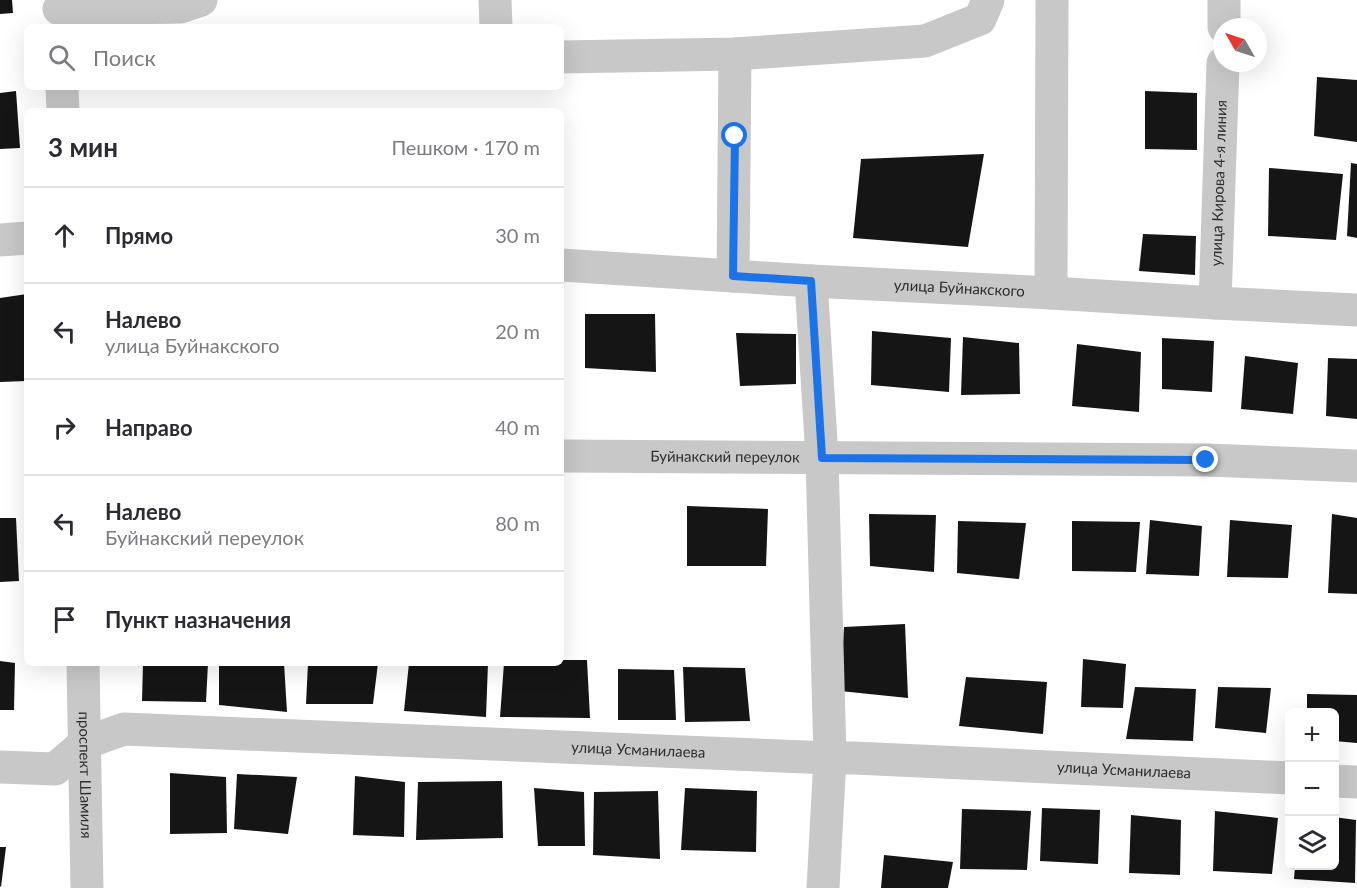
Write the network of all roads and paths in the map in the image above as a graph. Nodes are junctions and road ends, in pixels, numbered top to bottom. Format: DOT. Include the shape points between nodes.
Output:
graph roads {
  1 [pos="201,0"];
  2 [pos="495,0"];
  3 [pos="988,0"];
  4 [pos="1053,0"];
  5 [pos="1224,0"];
  6 [pos="59,12"];
  7 [pos="1224,18"];
  8 [pos="496,24"];
  9 [pos="735,54"];
  10 [pos="564,57"];
  11 [pos="1223,72"];
  12 [pos="62,90"];
  13 [pos="63,108"];
  14 [pos="24,238"];
  15 [pos="0,240"];
  16 [pos="564,265"];
  17 [pos="733,276"];
  18 [pos="811,281"];
  19 [pos="1051,293"];
  20 [pos="1215,303"];
  21 [pos="1357,310"];
  22 [pos="564,456"];
  23 [pos="822,458"];
  24 [pos="1357,466"];
  25 [pos="83,666"];
  26 [pos="85,743"];
  27 [pos="830,758"];
  28 [pos="0,767"];
  29 [pos="1285,778"];
  30 [pos="1339,781"];
  31 [pos="1357,782"];
  32 [pos="87,888"];
  33 [pos="823,888"];
  1 -- 6 [label="street" via="180,7"];
  2 -- 8 [label="street"];
  3 -- 9 [label="street" via="980,19 925,41"];
  4 -- 19 [label="street"];
  5 -- 7 [label="street"];
  9 -- 10 [label="street"];
  9 -- 17 [label="street"];
  11 -- 20 [label="street, улица Кирова 4-я линия"];
  12 -- 13 [label="street"];
  14 -- 15 [label="street"];
  16 -- 17 [label="street, улица Буйнакского"];
  17 -- 18 [label="street, улица Буйнакского"];
  18 -- 19 [label="street, улица Буйнакского"];
  18 -- 23 [label="street"];
  19 -- 20 [label="street, улица Буйнакского"];
  20 -- 21 [label="street, улица Буйнакского"];
  22 -- 23 [label="street, Буйнакский переулок"];
  23 -- 24 [label="street, Буйнакский переулок" via="1206,460"];
  23 -- 27 [label="street"];
  25 -- 26 [label="street, проспект Шамиля"];
  26 -- 27 [label="street, улица Усманилаева" via="124,729"];
  26 -- 28 [label="street, улица Усманилаева" via="55,769"];
  26 -- 32 [label="street, проспект Шамиля"];
  27 -- 29 [label="street, улица Усманилаева"];
  27 -- 33 [label="street"];
  30 -- 31 [label="street"];
}
